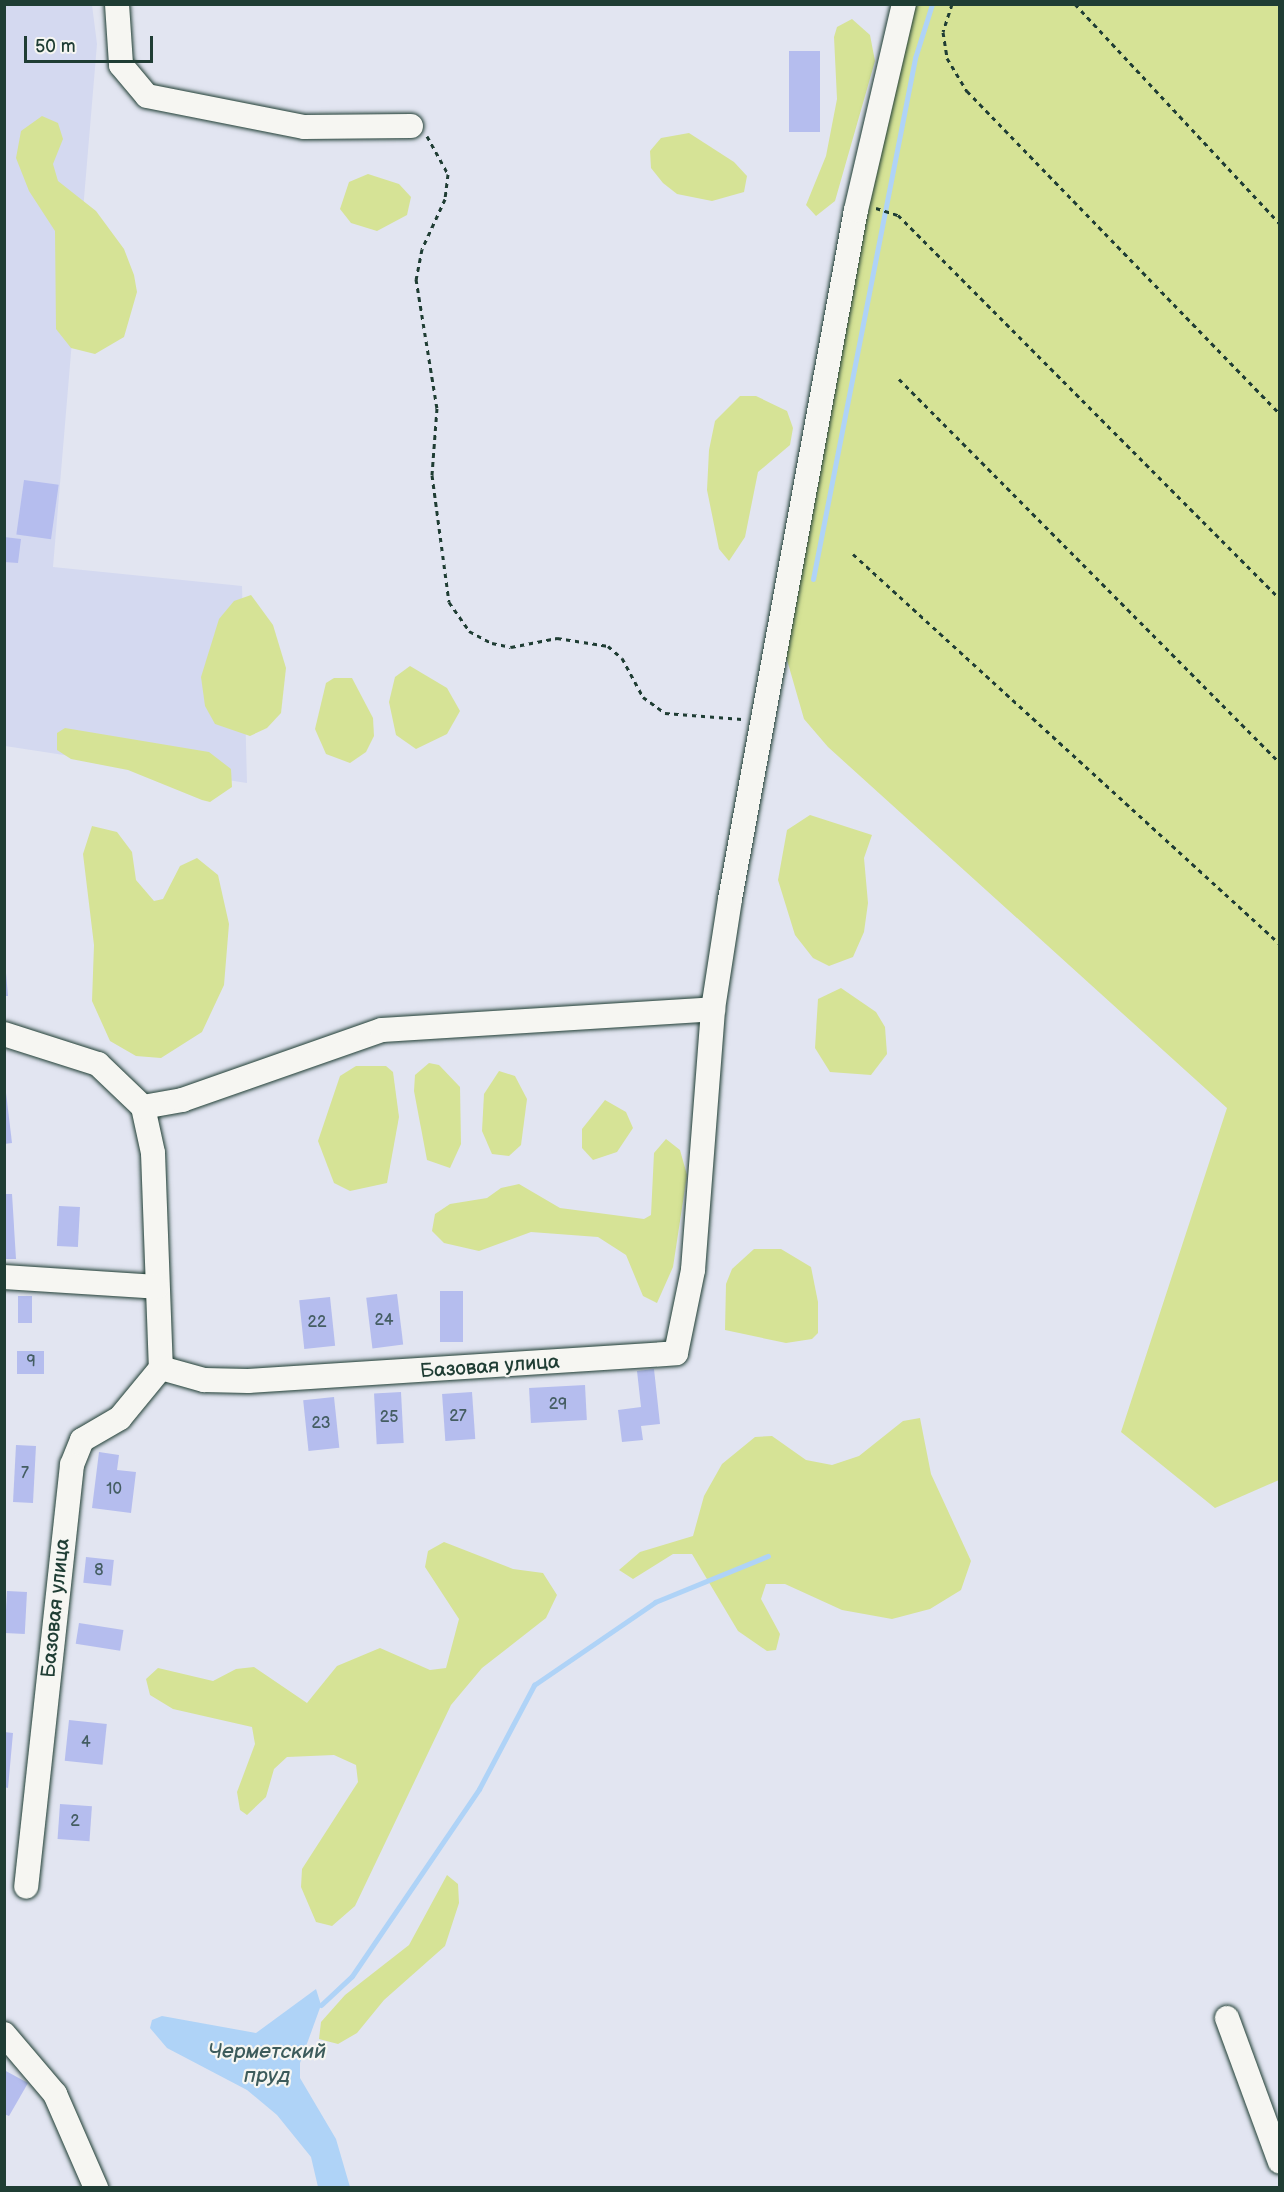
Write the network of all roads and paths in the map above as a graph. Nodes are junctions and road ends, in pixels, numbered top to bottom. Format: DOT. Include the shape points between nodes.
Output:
graph roads {
  1 [pos="117,4"];
  2 [pos="904,4"];
  3 [pos="952,4"];
  4 [pos="1075,4"];
  5 [pos="411,126"];
  6 [pos="879,208"];
  7 [pos="1280,224"];
  8 [pos="899,378"];
  9 [pos="1280,414"];
  10 [pos="853,554"];
  11 [pos="1280,599"];
  12 [pos="765,720"];
  13 [pos="1280,762"];
  14 [pos="1280,944"];
  15 [pos="713,1009"];
  16 [pos="4,1034"];
  17 [pos="143,1107"];
  18 [pos="4,1277"];
  19 [pos="157,1287"];
  20 [pos="161,1368"];
  21 [pos="26,1886"];
  22 [pos="1227,2018"];
  23 [pos="4,2034"];
  24 [pos="1280,2162"];
  25 [pos="96,2187"];
  1 -- 5 [label="street" via="121,65 147,96 304,127"];
  2 -- 12 [label="street" via="856,210"];
  3 -- 9 [label="path" via="944,33 947,58 968,91"];
  4 -- 7 [label="path"];
  5 -- 12 [label="path" via="432,140 448,174 445,199 416,279 437,408 432,475 449,602 469,631 492,643 511,647 556,638 608,646 621,658 643,697 665,713"];
  6 -- 11 [label="path" via="890,213"];
  8 -- 13 [label="path"];
  10 -- 14 [label="path"];
  12 -- 15 [label="street"];
  15 -- 17 [label="street" via="382,1030 182,1100"];
  15 -- 20 [label="street, Базовая улица" via="693,1270 676,1353 248,1381 204,1380"];
  16 -- 17 [label="street" via="98,1064"];
  17 -- 19 [label="street" via="153,1153"];
  18 -- 19 [label="street"];
  19 -- 20 [label="street"];
  20 -- 21 [label="street, Базовая улица" via="120,1418 82,1440 72,1466"];
  22 -- 24 [label="street"];
  23 -- 25 [label="street" via="55,2094"];
}
